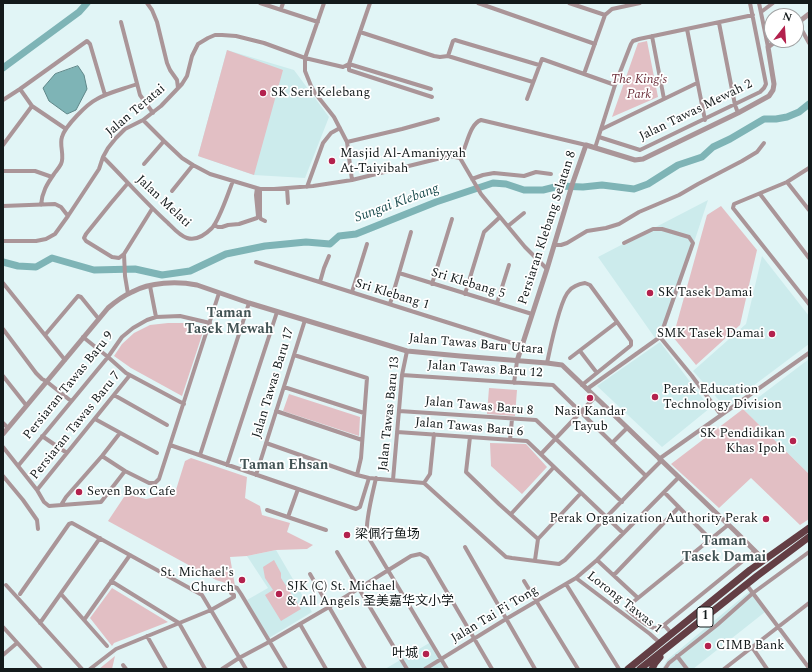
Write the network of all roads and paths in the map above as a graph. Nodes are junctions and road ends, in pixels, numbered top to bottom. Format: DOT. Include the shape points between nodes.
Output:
graph roads {
  1 [pos="147,3"];
  2 [pos="260,3"];
  3 [pos="283,3"];
  4 [pos="324,3"];
  5 [pos="370,3"];
  6 [pos="478,3"];
  7 [pos="569,3"];
  8 [pos="640,3"];
  9 [pos="750,3"];
  10 [pos="759,3"];
  11 [pos="773,3"];
  12 [pos="281,10"];
  13 [pos="761,12"];
  14 [pos="605,15"];
  15 [pos="753,15"];
  16 [pos="121,22"];
  17 [pos="318,22"];
  18 [pos="719,23"];
  19 [pos="764,27"];
  20 [pos="687,29"];
  21 [pos="360,32"];
  22 [pos="652,36"];
  23 [pos="594,44"];
  24 [pos="768,48"];
  25 [pos="448,56"];
  26 [pos="305,58"];
  27 [pos="349,64"];
  28 [pos="539,65"];
  29 [pos="584,74"];
  30 [pos="533,82"];
  31 [pos="697,83"];
  32 [pos="137,84"];
  33 [pos="615,85"];
  34 [pos="178,88"];
  35 [pos="20,89"];
  36 [pos="431,89"];
  37 [pos="105,95"];
  38 [pos="432,97"];
  39 [pos="664,99"];
  40 [pos="3,100"];
  41 [pos="528,100"];
  42 [pos="735,105"];
  43 [pos="32,106"];
  44 [pos="153,113"];
  45 [pos="738,113"];
  46 [pos="438,119"];
  47 [pos="143,120"];
  48 [pos="705,120"];
  49 [pos="340,128"];
  50 [pos="66,129"];
  51 [pos="602,129"];
  52 [pos="599,136"];
  53 [pos="164,141"];
  54 [pos="347,142"];
  55 [pos="764,143"];
  56 [pos="3,145"];
  57 [pos="586,145"];
  58 [pos="595,148"];
  59 [pos="103,157"];
  60 [pos="460,158"];
  61 [pos="144,164"];
  62 [pos="193,165"];
  63 [pos="809,168"];
  64 [pos="3,171"];
  65 [pos="551,174"];
  66 [pos="52,177"];
  67 [pos="352,180"];
  68 [pos="233,181"];
  69 [pos="473,181"];
  70 [pos="787,182"];
  71 [pos="128,183"];
  72 [pos="307,187"];
  73 [pos="258,188"];
  74 [pos="286,188"];
  75 [pos="172,191"];
  76 [pos="760,194"];
  77 [pos="41,204"];
  78 [pos="288,204"];
  79 [pos="3,206"];
  80 [pos="152,209"];
  81 [pos="809,210"];
  82 [pos="524,213"];
  83 [pos="68,216"];
  84 [pos="500,217"];
  85 [pos="452,219"];
  86 [pos="265,221"];
  87 [pos="214,225"];
  88 [pos="508,226"];
  89 [pos="411,232"];
  90 [pos="3,241"];
  91 [pos="624,243"];
  92 [pos="367,244"];
  93 [pos="554,245"];
  94 [pos="124,254"];
  95 [pos="329,256"];
  96 [pos="809,258"];
  97 [pos="256,262"];
  98 [pos="509,265"];
  99 [pos="547,269"];
  100 [pos="399,273"];
  101 [pos="320,282"];
  102 [pos="3,283"];
  103 [pos="432,284"];
  104 [pos="150,286"];
  105 [pos="352,292"];
  106 [pos="219,293"];
  107 [pos="128,294"];
  108 [pos="465,294"];
  109 [pos="249,303"];
  110 [pos="497,303"];
  111 [pos="390,304"];
  112 [pos="809,304"];
  113 [pos="277,312"];
  114 [pos="532,314"];
  115 [pos="156,317"];
  116 [pos="98,318"];
  117 [pos="305,320"];
  118 [pos="616,322"];
  119 [pos="210,323"];
  120 [pos="3,329"];
  121 [pos="45,335"];
  122 [pos="83,337"];
  123 [pos="660,337"];
  124 [pos="522,346"];
  125 [pos="407,351"];
  126 [pos="580,351"];
  127 [pos="809,353"];
  128 [pos="294,355"];
  129 [pos="108,357"];
  130 [pos="570,358"];
  131 [pos="65,360"];
  132 [pos="517,361"];
  133 [pos="546,363"];
  134 [pos="597,373"];
  135 [pos="130,375"];
  136 [pos="402,375"];
  137 [pos="3,376"];
  138 [pos="46,381"];
  139 [pos="514,383"];
  140 [pos="582,385"];
  141 [pos="284,387"];
  142 [pos="587,389"];
  143 [pos="114,395"];
  144 [pos="595,397"];
  145 [pos="71,401"];
  146 [pos="184,404"];
  147 [pos="26,405"];
  148 [pos="276,411"];
  149 [pos="399,411"];
  150 [pos="580,412"];
  151 [pos="364,413"];
  152 [pos="721,416"];
  153 [pos="512,418"];
  154 [pos="95,419"];
  155 [pos="3,423"];
  156 [pos="167,425"];
  157 [pos="8,428"];
  158 [pos="627,428"];
  159 [pos="397,432"];
  160 [pos="120,433"];
  161 [pos="3,434"];
  162 [pos="434,434"];
  163 [pos="42,436"];
  164 [pos="470,437"];
  165 [pos="556,439"];
  166 [pos="362,440"];
  167 [pos="510,440"];
  168 [pos="266,443"];
  169 [pos="612,444"];
  170 [pos="170,445"];
  171 [pos="3,447"];
  172 [pos="66,453"];
  173 [pos="157,453"];
  174 [pos="541,454"];
  175 [pos="200,455"];
  176 [pos="102,456"];
  177 [pos="660,460"];
  178 [pos="227,465"];
  179 [pos="18,466"];
  180 [pos="554,467"];
  181 [pos="125,470"];
  182 [pos="256,475"];
  183 [pos="357,475"];
  184 [pos="3,476"];
  185 [pos="646,476"];
  186 [pos="679,477"];
  187 [pos="369,478"];
  188 [pos="376,478"];
  189 [pos="393,480"];
  190 [pos="424,483"];
  191 [pos="298,489"];
  192 [pos="37,490"];
  193 [pos="664,492"];
  194 [pos="581,493"];
  195 [pos="362,502"];
  196 [pos="622,502"];
  197 [pos="61,505"];
  198 [pos="370,505"];
  199 [pos="679,507"];
  200 [pos="267,510"];
  201 [pos="511,514"];
  202 [pos="288,517"];
  203 [pos="607,517"];
  204 [pos="728,525"];
  205 [pos="809,528"];
  206 [pos="38,529"];
  207 [pos="326,530"];
  208 [pos="623,533"];
  209 [pos="100,538"];
  210 [pos="538,539"];
  211 [pos="710,539"];
  212 [pos="807,539"];
  213 [pos="465,547"];
  214 [pos="755,551"];
  215 [pos="337,552"];
  216 [pos="809,552"];
  217 [pos="130,555"];
  218 [pos="535,560"];
  219 [pos="598,560"];
  220 [pos="764,560"];
  221 [pos="388,570"];
  222 [pos="750,570"];
  223 [pos="310,574"];
  224 [pos="614,575"];
  225 [pos="757,576"];
  226 [pos="576,578"];
  227 [pos="112,581"];
  228 [pos="524,581"];
  229 [pos="566,584"];
  230 [pos="746,584"];
  231 [pos="6,585"];
  232 [pos="360,589"];
  233 [pos="20,594"];
  234 [pos="61,594"];
  235 [pos="753,594"];
  236 [pos="638,598"];
  237 [pos="536,601"];
  238 [pos="809,604"];
  239 [pos="328,607"];
  240 [pos="703,609"];
  241 [pos="211,610"];
  242 [pos="506,619"];
  243 [pos="84,620"];
  244 [pos="40,623"];
  245 [pos="179,623"];
  246 [pos="300,624"];
  247 [pos="664,625"];
  248 [pos="3,627"];
  249 [pos="778,627"];
  250 [pos="672,634"];
  251 [pos="147,636"];
  252 [pos="474,639"];
  253 [pos="270,642"];
  254 [pos="17,643"];
  255 [pos="660,643"];
  256 [pos="107,646"];
  257 [pos="752,648"];
  258 [pos="664,650"];
  259 [pos="3,655"];
  260 [pos="677,656"];
  261 [pos="239,658"];
  262 [pos="442,659"];
  263 [pos="39,668"];
  264 [pos="628,668"];
  265 [pos="809,668"];
  266 [pos="82,669"];
  267 [pos="90,669"];
  268 [pos="166,669"];
  269 [pos="205,669"];
  270 [pos="222,669"];
  271 [pos="246,669"];
  272 [pos="286,669"];
  273 [pos="326,669"];
  274 [pos="365,669"];
  275 [pos="407,669"];
  276 [pos="425,669"];
  277 [pos="447,669"];
  278 [pos="492,669"];
  279 [pos="535,669"];
  280 [pos="578,669"];
  281 [pos="619,669"];
  282 [pos="640,669"];
  283 [pos="652,669"];
  284 [pos="665,669"];
  285 [pos="687,669"];
  286 [pos="724,669"];
  287 [pos="768,669"];
  1 -- 34 [label="street" via="157,22 167,64 177,80"];
  2 -- 12 [label="street"];
  3 -- 12 [label="street"];
  4 -- 17 [label="street"];
  5 -- 21 [label="street"];
  6 -- 23 [label="street"];
  7 -- 14 [label="street"];
  8 -- 14 [label="street" via="612,9"];
  9 -- 15 [label="street, Jalan Tawas Mewah 2"];
  10 -- 13 [label="street"];
  11 -- 13 [label="street"];
  12 -- 17 [label="street"];
  13 -- 19 [label="street"];
  14 -- 23 [label="street"];
  15 -- 18 [label="street"];
  15 -- 42 [label="street, Jalan Tawas Mewah 2" via="766,84 760,92"];
  16 -- 32 [label="street"];
  17 -- 26 [label="street"];
  18 -- 20 [label="street"];
  18 -- 42 [label="street"];
  20 -- 22 [label="street"];
  20 -- 31 [label="street"];
  21 -- 25 [label="street" via="434,56"];
  21 -- 27 [label="street"];
  22 -- 33 [label="street" via="634,40"];
  22 -- 39 [label="street"];
  23 -- 29 [label="street"];
  24 -- 45 [label="street, Persiaran Klebang Selatan 8" via="774,84 772,94"];
  25 -- 28 [label="street" via="455,40"];
  25 -- 30 [label="street"];
  26 -- 27 [label="street, Jalan Teratai" via="343,68"];
  26 -- 34 [label="street, Jalan Teratai" via="256,40 215,35 198,44 187,76"];
  26 -- 49 [label="street" via="305,71 311,86"];
  27 -- 36 [label="street, Jalan Teratai"];
  27 -- 38 [label="street" via="349,70"];
  28 -- 29 [label="street" via="542,59"];
  28 -- 30 [label="street"];
  29 -- 33 [label="street"];
  30 -- 41 [label="street"];
  31 -- 39 [label="street"];
  31 -- 48 [label="street"];
  32 -- 37 [label="street"];
  32 -- 44 [label="street" via="141,97"];
  33 -- 51 [label="street"];
  34 -- 44 [label="street, Jalan Teratai"];
  35 -- 37 [label="street" via="88,42"];
  35 -- 40 [label="street"];
  35 -- 43 [label="street"];
  37 -- 50 [label="street" via="85,108"];
  39 -- 51 [label="street"];
  42 -- 45 [label="street"];
  42 -- 48 [label="street, Jalan Tawas Mewah 2"];
  43 -- 50 [label="street"];
  43 -- 56 [label="street"];
  44 -- 47 [label="street, Jalan Teratai"];
  45 -- 58 [label="street, Persiaran Klebang Selatan 8" via="642,159 635,160"];
  46 -- 54 [label="street"];
  47 -- 53 [label="street"];
  47 -- 59 [label="street, Jalan Teratai" via="125,129"];
  48 -- 52 [label="street, Jalan Tawas Mewah 2" via="640,150"];
  49 -- 54 [label="street"];
  49 -- 72 [label="street" via="323,143"];
  50 -- 66 [label="street" via="62,138 61,164"];
  51 -- 52 [label="street"];
  52 -- 58 [label="street"];
  53 -- 61 [label="street"];
  53 -- 62 [label="street"];
  54 -- 67 [label="street"];
  55 -- 93 [label="street" via="757,152 679,195 639,212 619,224 587,232 562,244"];
  57 -- 58 [label="street, Persiaran Klebang Selatan 8"];
  57 -- 60 [label="street" via="481,120 472,127"];
  57 -- 93 [label="street, Persiaran Klebang Selatan 8"];
  59 -- 71 [label="street, Jalan Melati"];
  59 -- 83 [label="street, Jalan Teratai" via="99,169"];
  60 -- 67 [label="street" via="450,156"];
  60 -- 69 [label="street"];
  62 -- 68 [label="street" via="210,174"];
  62 -- 75 [label="street"];
  63 -- 70 [label="street"];
  64 -- 66 [label="street" via="35,171"];
  65 -- 69 [label="street" via="537,172 524,176 494,173"];
  66 -- 77 [label="street" via="43,192"];
  67 -- 72 [label="street"];
  68 -- 73 [label="street"];
  68 -- 87 [label="street, Jalan Melati"];
  69 -- 84 [label="street"];
  70 -- 76 [label="street"];
  70 -- 81 [label="street"];
  71 -- 80 [label="street, Jalan Melati"];
  71 -- 94 [label="street" via="84,238 112,257 118,258"];
  72 -- 74 [label="street"];
  73 -- 74 [label="street"];
  73 -- 86 [label="street" via="260,217"];
  73 -- 87 [label="street" via="257,218 222,227"];
  74 -- 78 [label="street"];
  76 -- 96 [label="street"];
  76 -- 112 [label="street" via="733,208"];
  77 -- 79 [label="street"];
  77 -- 83 [label="street" via="55,204"];
  80 -- 87 [label="street, Jalan Melati" via="187,238 202,236"];
  80 -- 94 [label="street"];
  82 -- 88 [label="street"];
  83 -- 90 [label="street, Jalan Teratai" via="55,234 46,239"];
  84 -- 88 [label="street"];
  84 -- 108 [label="street" via="484,232"];
  85 -- 103 [label="street"];
  88 -- 99 [label="street"];
  89 -- 100 [label="street"];
  91 -- 123 [label="street" via="653,229 662,229 689,237 693,243"];
  92 -- 105 [label="street"];
  93 -- 99 [label="street, Persiaran Klebang Selatan 8"];
  94 -- 107 [label="street"];
  95 -- 101 [label="street"];
  97 -- 101 [label="street, Sri Klebang 1"];
  98 -- 110 [label="street"];
  99 -- 114 [label="street, Persiaran Klebang Selatan 8"];
  100 -- 103 [label="street, Sri Klebang 5"];
  100 -- 111 [label="street"];
  101 -- 105 [label="street, Sri Klebang 1"];
  102 -- 121 [label="street"];
  103 -- 108 [label="street, Sri Klebang 5"];
  104 -- 106 [label="street, Jalan Tawas Baru Utara" via="167,283 192,284"];
  104 -- 107 [label="street, Jalan Tawas Baru Utara"];
  104 -- 115 [label="street"];
  105 -- 111 [label="street, Sri Klebang 1"];
  106 -- 109 [label="street, Jalan Tawas Baru Utara"];
  106 -- 119 [label="street"];
  107 -- 116 [label="street, Jalan Tawas Baru Utara" via="106,309"];
  108 -- 110 [label="street, Sri Klebang 5"];
  109 -- 113 [label="street, Jalan Tawas Baru Utara"];
  109 -- 175 [label="street"];
  110 -- 114 [label="street, Sri Klebang 5"];
  111 -- 124 [label="street, Sri Klebang 1"];
  113 -- 117 [label="street, Jalan Tawas Baru Utara"];
  113 -- 178 [label="street"];
  114 -- 124 [label="street, Persiaran Klebang Selatan 8"];
  115 -- 119 [label="street, Persiaran Tawas Baru 9" via="180,316"];
  115 -- 129 [label="street, Persiaran Tawas Baru 9" via="146,320 122,337"];
  116 -- 121 [label="street" via="78,296"];
  116 -- 122 [label="street, Jalan Tawas Baru Utara"];
  117 -- 125 [label="street, Jalan Tawas Baru Utara"];
  117 -- 128 [label="street, Jalan Tawas Baru 17"];
  118 -- 126 [label="street"];
  118 -- 133 [label="street" via="590,285 585,283 573,288 565,296"];
  118 -- 134 [label="street" via="631,345"];
  119 -- 146 [label="street"];
  120 -- 138 [label="street" via="32,369"];
  121 -- 131 [label="street"];
  122 -- 129 [label="street"];
  122 -- 131 [label="street, Jalan Tawas Baru Utara"];
  123 -- 142 [label="street"];
  123 -- 152 [label="street"];
  124 -- 132 [label="street, Persiaran Klebang Selatan 8"];
  125 -- 132 [label="street, Jalan Tawas Baru Utara"];
  125 -- 136 [label="street, Jalan Tawas Baru 13"];
  126 -- 130 [label="street"];
  126 -- 134 [label="street"];
  127 -- 152 [label="street"];
  128 -- 141 [label="street, Jalan Tawas Baru 17"];
  128 -- 151 [label="street" via="367,378"];
  129 -- 135 [label="street"];
  129 -- 145 [label="street, Persiaran Tawas Baru 9"];
  131 -- 138 [label="street, Jalan Tawas Baru Utara"];
  132 -- 133 [label="street, Jalan Tawas Baru Utara"];
  132 -- 139 [label="street"];
  133 -- 140 [label="street, Jalan Tawas Baru Utara" via="562,365"];
  134 -- 140 [label="street"];
  135 -- 143 [label="street, Persiaran Tawas Baru 7"];
  135 -- 146 [label="street"];
  136 -- 139 [label="street, Jalan Tawas Baru 12"];
  136 -- 149 [label="street, Jalan Tawas Baru 13"];
  137 -- 147 [label="street"];
  138 -- 145 [label="street"];
  138 -- 147 [label="street, Jalan Tawas Baru Utara"];
  139 -- 150 [label="street, Jalan Tawas Baru 12" via="553,385"];
  140 -- 142 [label="street, Jalan Tawas Baru Utara"];
  141 -- 148 [label="street, Jalan Tawas Baru 17"];
  141 -- 151 [label="street"];
  142 -- 144 [label="street, Jalan Tawas Baru Utara"];
  143 -- 154 [label="street, Persiaran Tawas Baru 7"];
  143 -- 156 [label="street"];
  144 -- 150 [label="street"];
  144 -- 158 [label="street, Jalan Tawas Baru Utara"];
  145 -- 163 [label="street, Persiaran Tawas Baru 9"];
  146 -- 170 [label="street"];
  147 -- 157 [label="street, Jalan Tawas Baru Utara"];
  148 -- 166 [label="street"];
  148 -- 168 [label="street, Jalan Tawas Baru 17"];
  149 -- 153 [label="street, Jalan Tawas Baru 8"];
  149 -- 159 [label="street, Jalan Tawas Baru 13"];
  150 -- 165 [label="street"];
  150 -- 169 [label="street, Jalan Tawas Baru 12"];
  151 -- 166 [label="street"];
  152 -- 177 [label="street"];
  153 -- 165 [label="street, Jalan Tawas Baru 8" via="536,420"];
  153 -- 167 [label="street"];
  154 -- 160 [label="street"];
  154 -- 172 [label="street, Persiaran Tawas Baru 7"];
  155 -- 157 [label="street"];
  157 -- 161 [label="street, Jalan Tawas Baru Utara"];
  158 -- 169 [label="street"];
  158 -- 177 [label="street, Jalan Tawas Baru Utara"];
  159 -- 162 [label="street, Jalan Tawas Baru 6"];
  159 -- 189 [label="street, Jalan Tawas Baru 13"];
  160 -- 173 [label="street"];
  160 -- 176 [label="street"];
  162 -- 164 [label="street, Jalan Tawas Baru 6"];
  162 -- 190 [label="street" via="430,474"];
  163 -- 172 [label="street"];
  163 -- 179 [label="street, Persiaran Tawas Baru 9"];
  164 -- 167 [label="street, Jalan Tawas Baru 6"];
  164 -- 201 [label="street" via="466,472"];
  165 -- 174 [label="street"];
  165 -- 196 [label="street, Jalan Tawas Baru 8"];
  166 -- 183 [label="street"];
  167 -- 174 [label="street, Jalan Tawas Baru 6" via="527,441"];
  168 -- 182 [label="street, Jalan Tawas Baru 17"];
  168 -- 183 [label="street"];
  169 -- 185 [label="street, Jalan Tawas Baru 12"];
  170 -- 175 [label="street"];
  170 -- 181 [label="street" via="159,479 155,483 149,483"];
  171 -- 179 [label="street"];
  172 -- 192 [label="street, Persiaran Tawas Baru 7"];
  174 -- 180 [label="street, Jalan Tawas Baru 6"];
  175 -- 178 [label="street"];
  176 -- 181 [label="street"];
  176 -- 197 [label="street"];
  177 -- 185 [label="street"];
  177 -- 186 [label="street, Jalan Tawas Baru Utara"];
  178 -- 182 [label="street"];
  179 -- 192 [label="street"];
  180 -- 194 [label="street, Jalan Tawas Baru 6"];
  180 -- 201 [label="street"];
  181 -- 197 [label="street" via="101,502"];
  182 -- 191 [label="street"];
  183 -- 187 [label="street"];
  184 -- 206 [label="street" via="37,520"];
  185 -- 196 [label="street"];
  186 -- 193 [label="street, Jalan Tai Fi Tong"];
  186 -- 204 [label="street, Jalan Tawas Baru Utara"];
  187 -- 188 [label="street"];
  187 -- 195 [label="street"];
  188 -- 189 [label="street"];
  188 -- 198 [label="street"];
  189 -- 190 [label="street"];
  190 -- 218 [label="street" via="506,557"];
  191 -- 195 [label="street" via="356,509 360,508"];
  191 -- 202 [label="street"];
  192 -- 197 [label="street" via="49,506"];
  193 -- 199 [label="street"];
  193 -- 208 [label="street, Jalan Tai Fi Tong"];
  194 -- 203 [label="street, Jalan Tawas Baru 6"];
  194 -- 210 [label="street"];
  195 -- 198 [label="street"];
  196 -- 203 [label="street"];
  198 -- 221 [label="street" via="367,535"];
  199 -- 211 [label="street"];
  199 -- 224 [label="street"];
  200 -- 202 [label="street"];
  201 -- 210 [label="street"];
  202 -- 207 [label="street"];
  203 -- 208 [label="street, Jalan Tawas Baru 6"];
  203 -- 218 [label="street" via="563,562 559,564"];
  204 -- 211 [label="street"];
  204 -- 214 [label="street, Jalan Tawas Baru Utara"];
  205 -- 220 [label="highway, 1"];
  208 -- 219 [label="street, Jalan Tai Fi Tong"];
  209 -- 217 [label="street"];
  209 -- 233 [label="street" via="70,523"];
  209 -- 234 [label="street"];
  210 -- 218 [label="street"];
  211 -- 236 [label="street"];
  212 -- 220 [label="highway" via="771,560"];
  212 -- 225 [label="highway, 1"];
  213 -- 242 [label="street"];
  214 -- 220 [label="street, Jalan Tawas Baru Utara"];
  214 -- 247 [label="street"];
  215 -- 232 [label="street"];
  216 -- 235 [label="street"];
  217 -- 227 [label="street"];
  217 -- 241 [label="street" via="202,595"];
  219 -- 224 [label="street"];
  219 -- 226 [label="street, Jalan Tai Fi Tong"];
  220 -- 222 [label="highway, 1"];
  220 -- 225 [label="highway"];
  221 -- 232 [label="street"];
  221 -- 252 [label="street" via="411,556 420,554 427,558"];
  221 -- 262 [label="street"];
  222 -- 230 [label="highway" via="746,576"];
  222 -- 240 [label="highway, 1"];
  223 -- 239 [label="street"];
  224 -- 236 [label="street"];
  225 -- 230 [label="highway, 1"];
  226 -- 229 [label="street, Jalan Tai Fi Tong"];
  226 -- 255 [label="street, Lorong Tawas 1"];
  227 -- 243 [label="street"];
  227 -- 245 [label="street"];
  228 -- 237 [label="street"];
  229 -- 237 [label="street, Jalan Tai Fi Tong"];
  229 -- 281 [label="street"];
  230 -- 235 [label="street"];
  230 -- 240 [label="highway" via="735,586 711,606"];
  230 -- 258 [label="highway, 1"];
  231 -- 244 [label="street"];
  232 -- 239 [label="street"];
  232 -- 275 [label="street"];
  234 -- 243 [label="street"];
  234 -- 244 [label="street"];
  235 -- 249 [label="street"];
  235 -- 260 [label="street"];
  236 -- 247 [label="street" via="627,606 629,610 650,627"];
  237 -- 242 [label="street, Jalan Tai Fi Tong"];
  237 -- 280 [label="street"];
  238 -- 249 [label="street"];
  239 -- 246 [label="street"];
  239 -- 274 [label="street"];
  240 -- 250 [label="highway, 1"];
  241 -- 245 [label="street"];
  241 -- 253 [label="street" via="234,597 231,593 232,588 237,588"];
  241 -- 261 [label="street"];
  242 -- 252 [label="street, Jalan Tai Fi Tong"];
  242 -- 279 [label="street"];
  243 -- 256 [label="street"];
  244 -- 266 [label="street"];
  245 -- 251 [label="street"];
  245 -- 269 [label="street"];
  246 -- 253 [label="street"];
  246 -- 273 [label="street"];
  247 -- 250 [label="street"];
  248 -- 254 [label="street"];
  249 -- 257 [label="street"];
  249 -- 265 [label="street"];
  250 -- 255 [label="highway, 1"];
  251 -- 267 [label="street" via="116,649"];
  251 -- 268 [label="street"];
  252 -- 262 [label="street, Jalan Tai Fi Tong"];
  252 -- 278 [label="street"];
  253 -- 261 [label="street"];
  253 -- 272 [label="street"];
  254 -- 259 [label="street"];
  254 -- 263 [label="street"];
  255 -- 264 [label="highway, 1"];
  257 -- 286 [label="street"];
  257 -- 287 [label="street"];
  258 -- 282 [label="highway, 1"];
  258 -- 283 [label="highway"];
  260 -- 284 [label="street"];
  260 -- 285 [label="street"];
  261 -- 270 [label="street"];
  261 -- 271 [label="street"];
  262 -- 276 [label="street, Jalan Tai Fi Tong"];
  262 -- 277 [label="street"];
}
